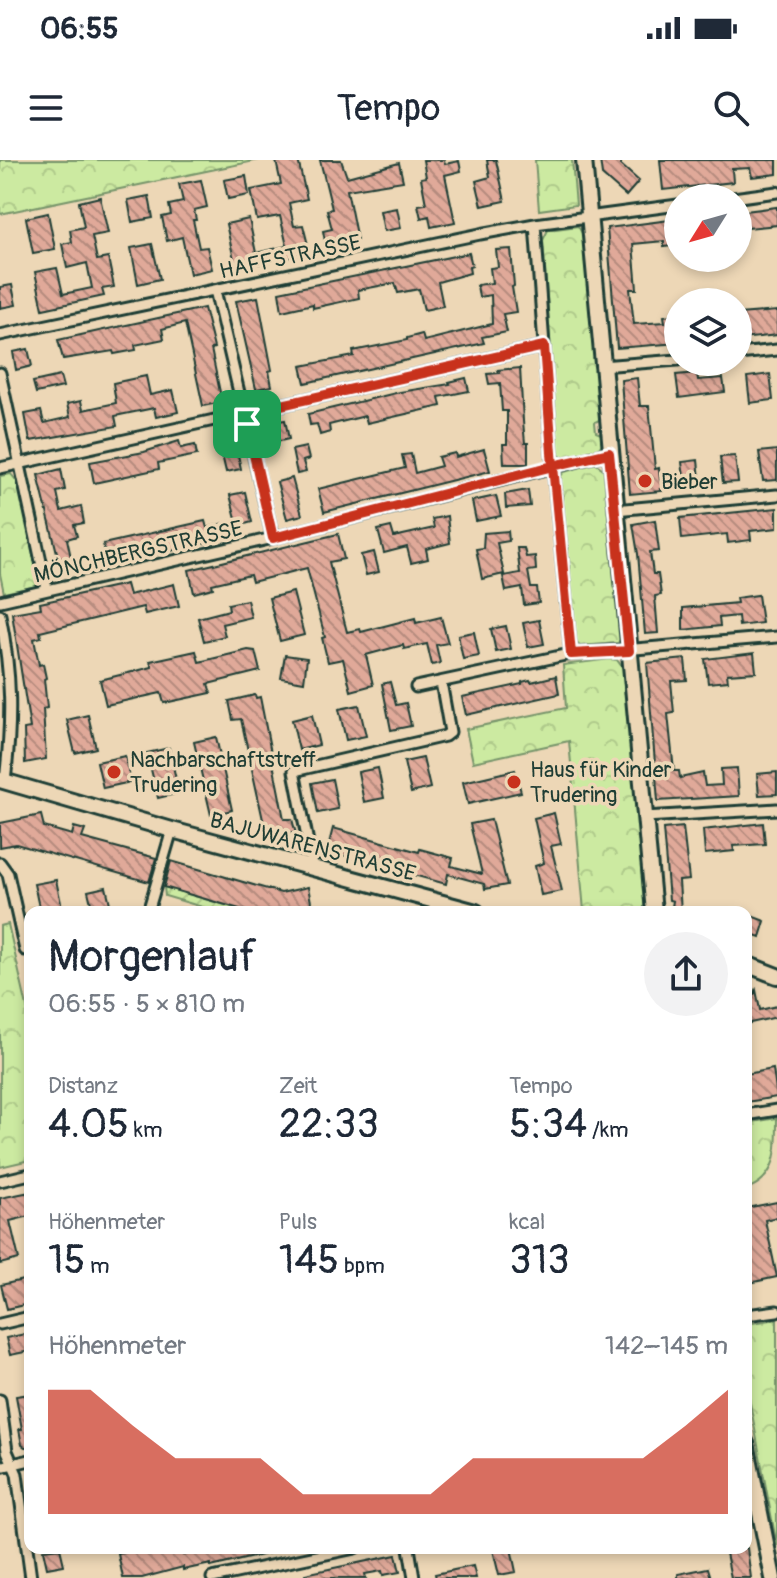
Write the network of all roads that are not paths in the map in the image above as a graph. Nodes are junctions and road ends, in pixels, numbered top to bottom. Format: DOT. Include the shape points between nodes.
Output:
graph roads {
  1 [pos="584,160"];
  2 [pos="777,192"];
  3 [pos="752,195"];
  4 [pos="664,207"];
  5 [pos="589,217"];
  6 [pos="535,224"];
  7 [pos="215,290"];
  8 [pos="0,335"];
  9 [pos="544,346"];
  10 [pos="777,350"];
  11 [pos="752,353"];
  12 [pos="664,361"];
  13 [pos="601,366"];
  14 [pos="0,373"];
  15 [pos="245,413"];
  16 [pos="609,453"];
  17 [pos="20,464"];
  18 [pos="553,466"];
  19 [pos="0,468"];
  20 [pos="777,495"];
  21 [pos="615,510"];
  22 [pos="273,538"];
  23 [pos="47,589"];
  24 [pos="0,601"];
  25 [pos="0,615"];
  26 [pos="777,637"];
  27 [pos="629,651"];
  28 [pos="571,654"];
  29 [pos="441,682"];
  30 [pos="416,687"];
  31 [pos="3,781"];
  32 [pos="777,809"];
  33 [pos="645,817"];
  34 [pos="172,830"];
  35 [pos="0,863"];
  36 [pos="313,868"];
  37 [pos="150,906"];
  38 [pos="454,906"];
  39 [pos="653,906"];
  40 [pos="24,946"];
  41 [pos="752,966"];
  42 [pos="777,976"];
  43 [pos="777,1110"];
  44 [pos="752,1114"];
  45 [pos="24,1175"];
  46 [pos="0,1181"];
  47 [pos="777,1311"];
  48 [pos="752,1314"];
  49 [pos="24,1318"];
  50 [pos="0,1324"];
  51 [pos="0,1400"];
  52 [pos="24,1461"];
  53 [pos="12,1464"];
  54 [pos="0,1467"];
  55 [pos="752,1477"];
  56 [pos="24,1526"];
  57 [pos="28,1554"];
  58 [pos="326,1554"];
  59 [pos="410,1554"];
  60 [pos="31,1578"];
  61 [pos="212,1578"];
  62 [pos="414,1578"];
  63 [pos="773,1578"];
  1 -- 5 [label="street"];
  2 -- 3 [label="street"];
  4 -- 5 [label="street, HAFFSTRASSE"];
  5 -- 6 [label="street, HAFFSTRASSE"];
  5 -- 13 [label="street"];
  6 -- 7 [label="street, HAFFSTRASSE"];
  6 -- 9 [label="street"];
  7 -- 8 [label="street, HAFFSTRASSE"];
  7 -- 15 [label="street"];
  9 -- 15 [label="street"];
  9 -- 18 [label="street"];
  10 -- 11 [label="street"];
  12 -- 13 [label="street"];
  13 -- 16 [label="street"];
  14 -- 17 [label="street"];
  15 -- 17 [label="street"];
  15 -- 22 [label="street"];
  16 -- 18 [label="street, MÖNCHBERGSTRASSE"];
  16 -- 21 [label="street"];
  17 -- 19 [label="street"];
  17 -- 23 [label="street"];
  18 -- 22 [label="street, MÖNCHBERGSTRASSE"];
  18 -- 28 [label="street"];
  20 -- 21 [label="street"];
  21 -- 27 [label="street"];
  22 -- 23 [label="street, MÖNCHBERGSTRASSE"];
  23 -- 24 [label="street, MÖNCHBERGSTRASSE"];
  25 -- 31 [label="street" via="11,702"];
  26 -- 27 [label="street"];
  27 -- 28 [label="street"];
  27 -- 33 [label="street"];
  28 -- 29 [label="street"];
  29 -- 30 [label="street"];
  29 -- 36 [label="street" via="450,732 445,736 294,771"];
  31 -- 34 [label="street, BAJUWARENSTRASSE"];
  32 -- 33 [label="street"];
  33 -- 39 [label="street"];
  34 -- 36 [label="street, BAJUWARENSTRASSE"];
  34 -- 37 [label="street"];
  35 -- 40 [label="street" via="8,874"];
  36 -- 38 [label="street, BAJUWARENSTRASSE"];
  41 -- 42 [label="street"];
  43 -- 44 [label="street"];
  45 -- 46 [label="street"];
  47 -- 48 [label="street"];
  49 -- 50 [label="street"];
  51 -- 53 [label="street"];
  52 -- 53 [label="street"];
  53 -- 54 [label="street"];
  53 -- 56 [label="street"];
  55 -- 63 [label="street"];
  57 -- 60 [label="street"];
  58 -- 61 [label="street"];
  59 -- 62 [label="street"];
}
